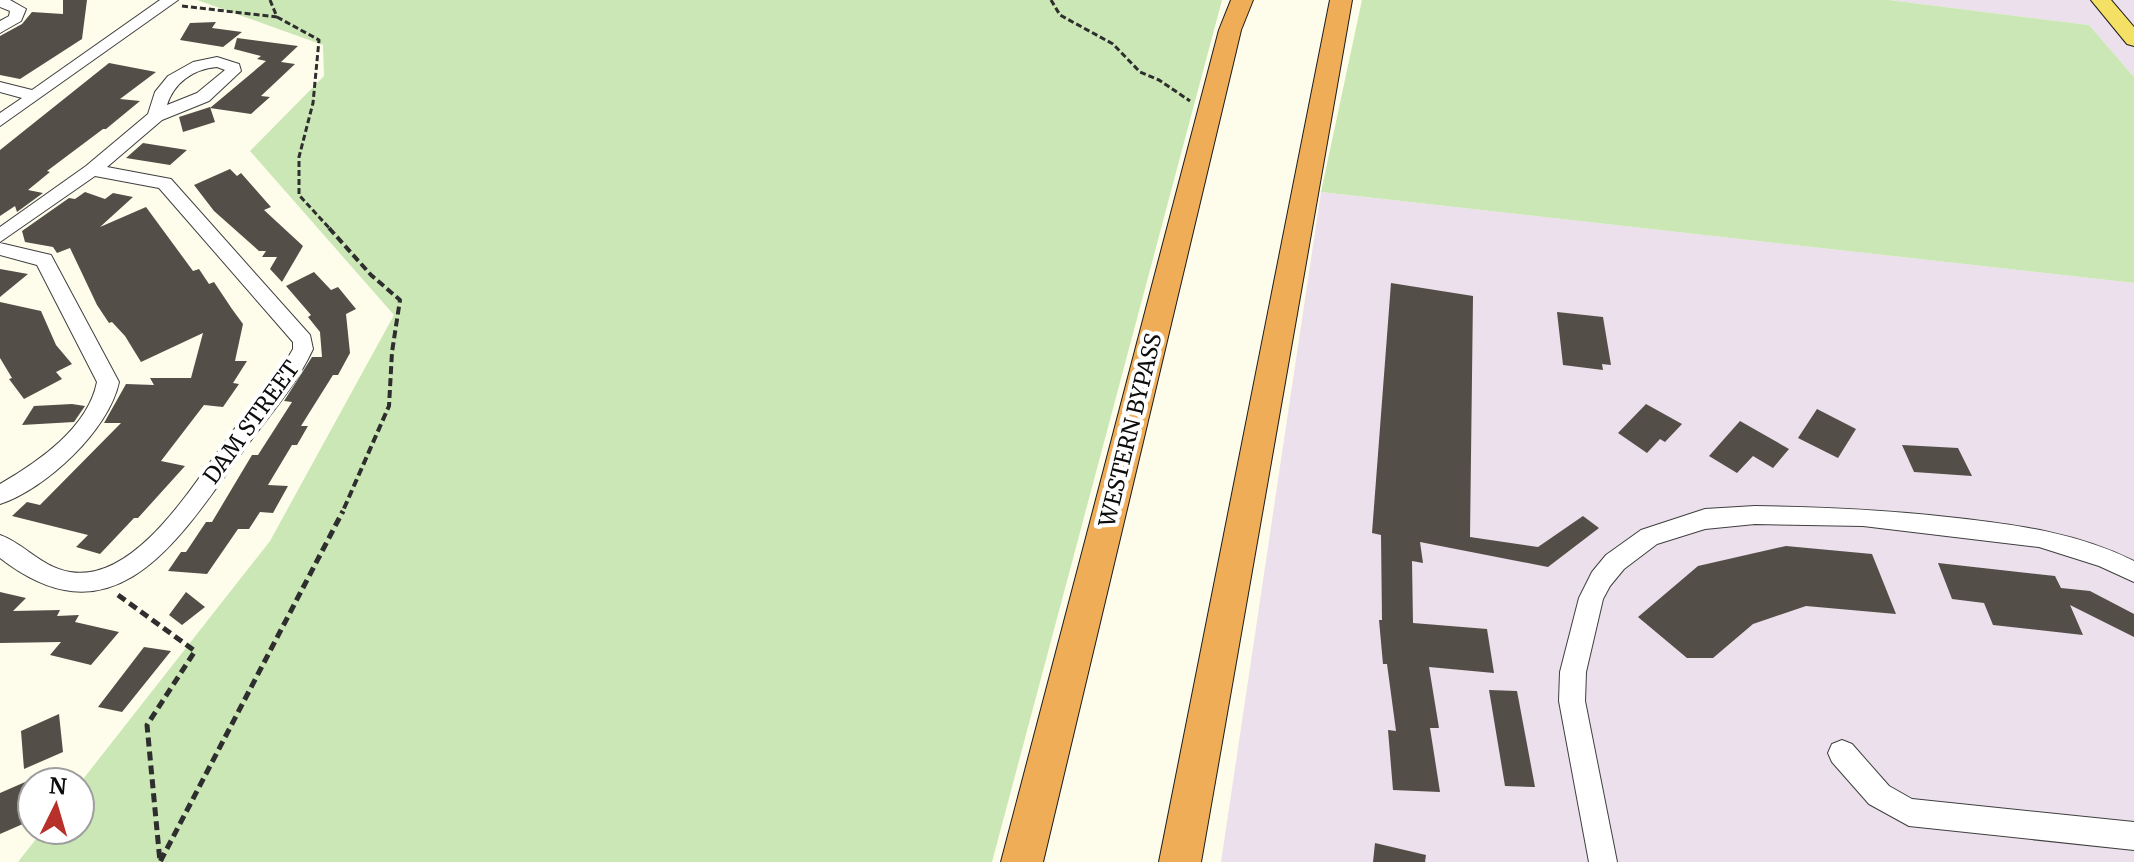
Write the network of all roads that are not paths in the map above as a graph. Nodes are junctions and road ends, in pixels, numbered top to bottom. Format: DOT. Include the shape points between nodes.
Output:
graph roads {
  1 [pos="1341,0"];
  2 [pos="2101,0"];
  3 [pos="0,1"];
  4 [pos="168,2"];
  5 [pos="1237,10"];
  6 [pos="0,28"];
  7 [pos="2134,40"];
  8 [pos="0,87"];
  9 [pos="34,96"];
  10 [pos="156,116"];
  11 [pos="0,121"];
  12 [pos="92,170"];
  13 [pos="0,236"];
  14 [pos="0,249"];
  15 [pos="0,495"];
  16 [pos="0,545"];
  17 [pos="2134,572"];
  18 [pos="1842,753"];
  19 [pos="2134,836"];
  20 [pos="1022,862"];
  21 [pos="1180,862"];
  22 [pos="1603,862"];
  1 -- 21 [label="highway"];
  2 -- 7 [label="main road"];
  3 -- 6 [label="street" via="18,13"];
  4 -- 9 [label="street"];
  5 -- 20 [label="highway, WESTERN BYPASS"];
  8 -- 9 [label="street"];
  9 -- 11 [label="street"];
  10 -- 12 [label="street"];
  12 -- 13 [label="street"];
  12 -- 16 [label="street, DAM STREET" via="165,183 303,340 299,358 169,535 132,566 111,577 71,581 39,573"];
  14 -- 15 [label="street" via="44,260 108,382 103,401 60,453"];
  17 -- 22 [label="street" via="2039,537 1863,517 1705,519 1649,537 1601,579 1591,598 1573,672 1572,701"];
  18 -- 19 [label="street" via="1879,795 1909,812"];
}
